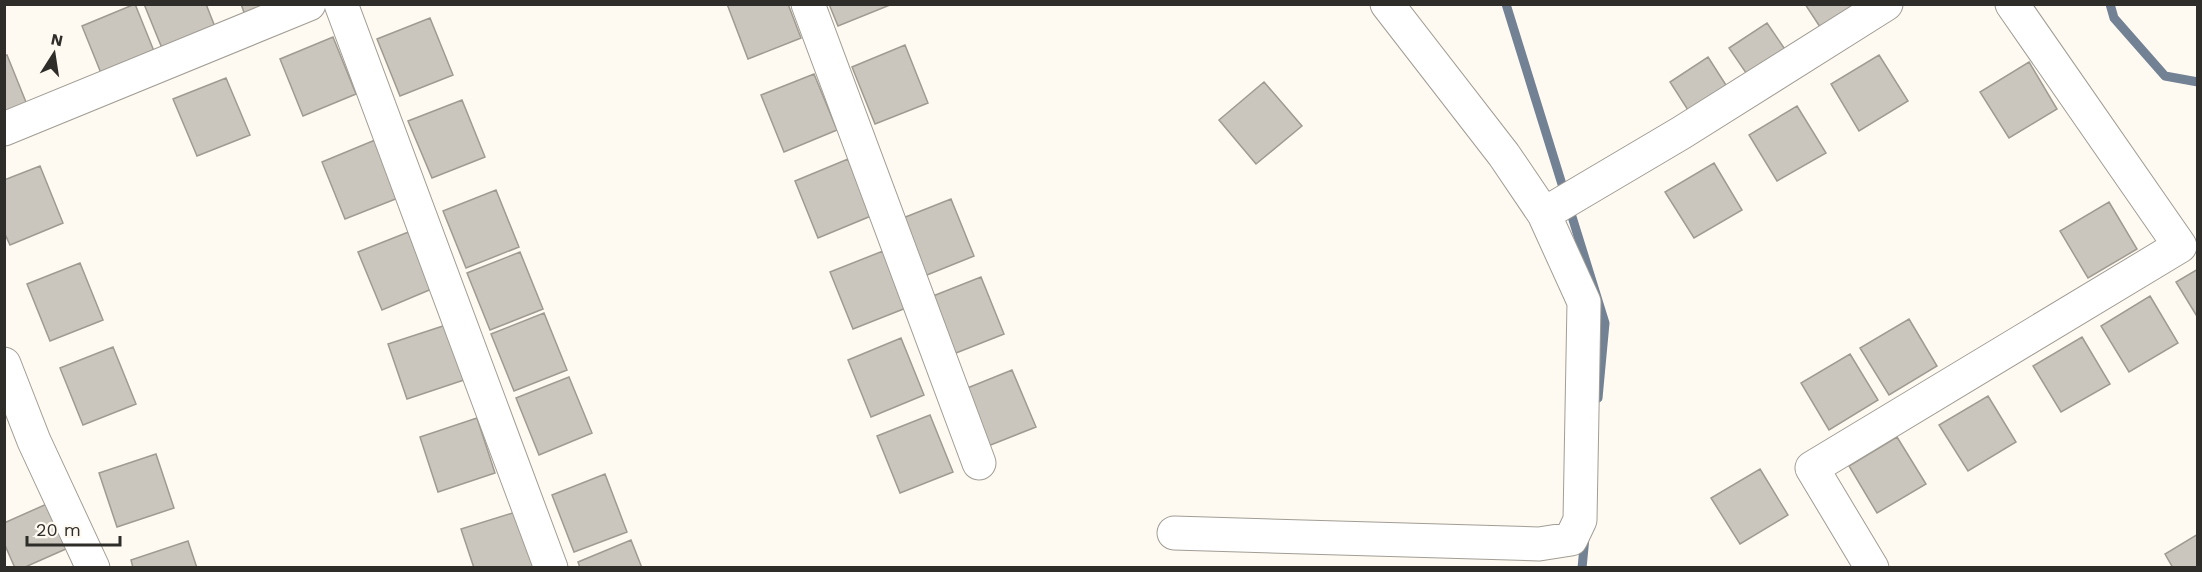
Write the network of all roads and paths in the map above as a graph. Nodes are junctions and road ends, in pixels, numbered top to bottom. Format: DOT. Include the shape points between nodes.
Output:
graph roads {
  1 [pos="309,4"];
  2 [pos="341,4"];
  3 [pos="808,4"];
  4 [pos="1387,4"];
  5 [pos="1886,4"];
  6 [pos="2012,4"];
  7 [pos="4,129"];
  8 [pos="1544,214"];
  9 [pos="4,364"];
  10 [pos="979,463"];
  11 [pos="1174,533"];
  12 [pos="1570,553"];
  13 [pos="83,564"];
  14 [pos="551,567"];
  15 [pos="1872,567"];
  1 -- 7 [label="street"];
  2 -- 14 [label="street"];
  3 -- 10 [label="street"];
  4 -- 8 [label="street" via="1504,155"];
  5 -- 8 [label="street" via="1690,128"];
  6 -- 15 [label="street" via="2180,246 1812,468"];
  8 -- 12 [label="street" via="1584,302 1580,520"];
  9 -- 13 [label="street"];
  11 -- 12 [label="street" via="1539,543"];
}
